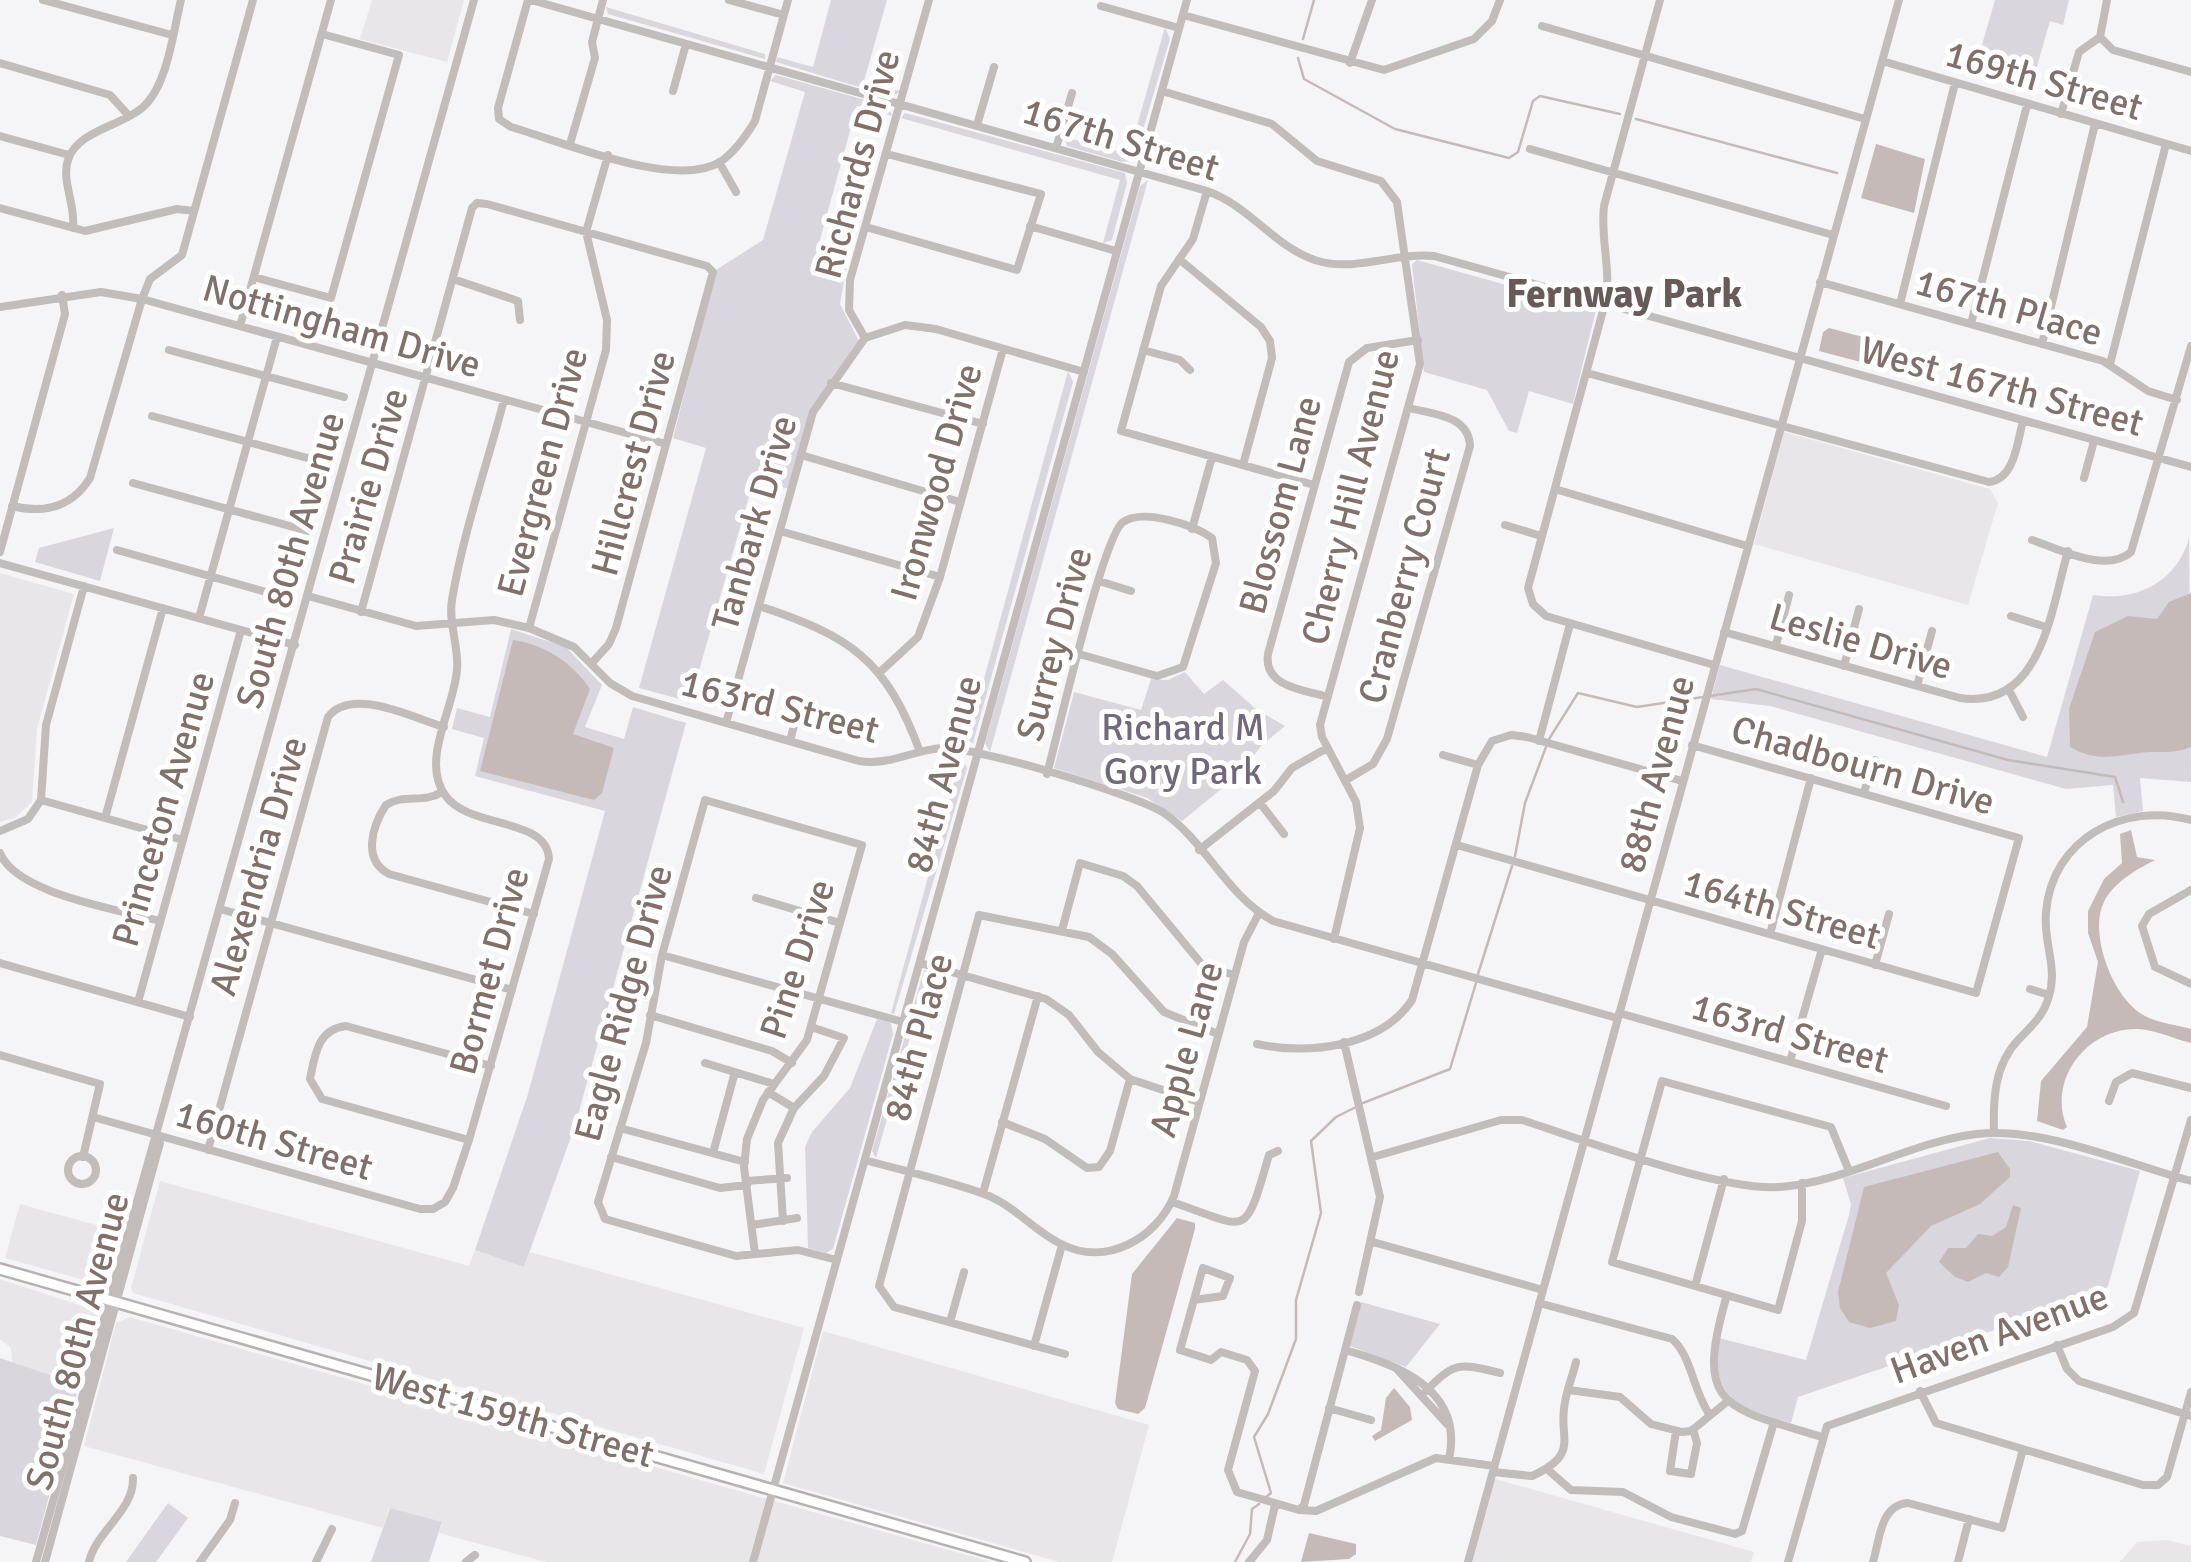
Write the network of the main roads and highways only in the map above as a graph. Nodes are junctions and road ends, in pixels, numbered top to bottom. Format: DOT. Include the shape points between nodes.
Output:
graph roads {
  1 [pos="0,1268"];
  2 [pos="1025,1562"];
  1 -- 2 [label="main road, West 159th Street"];
}
